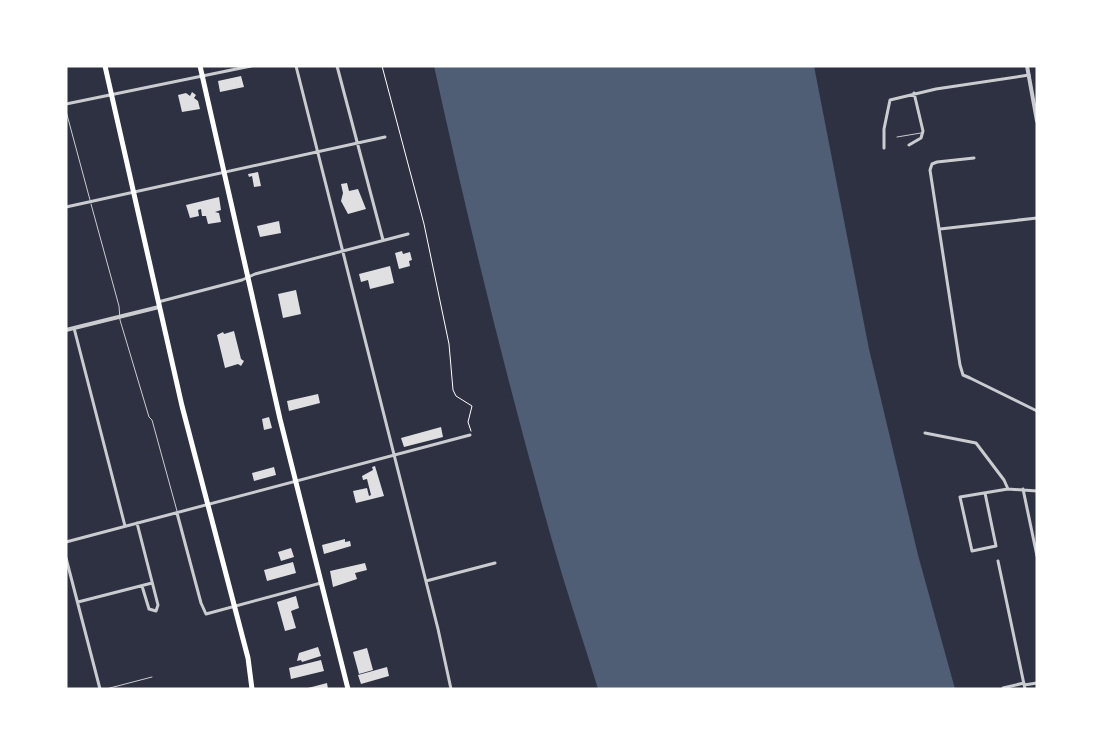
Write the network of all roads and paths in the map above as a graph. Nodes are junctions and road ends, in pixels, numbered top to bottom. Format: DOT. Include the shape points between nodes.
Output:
graph roads {
  1 [pos="105,66"];
  2 [pos="200,66"];
  3 [pos="251,66"];
  4 [pos="296,66"];
  5 [pos="337,66"];
  6 [pos="382,66"];
  7 [pos="1027,66"];
  8 [pos="1029,75"];
  9 [pos="203,76"];
  10 [pos="914,93"];
  11 [pos="112,96"];
  12 [pos="66,104"];
  13 [pos="66,111"];
  14 [pos="1036,113"];
  15 [pos="1037,121"];
  16 [pos="922,133"];
  17 [pos="385,137"];
  18 [pos="897,137"];
  19 [pos="358,143"];
  20 [pos="909,146"];
  21 [pos="884,148"];
  22 [pos="317,152"];
  23 [pos="974,158"];
  24 [pos="224,171"];
  25 [pos="133,191"];
  26 [pos="90,201"];
  27 [pos="66,207"];
  28 [pos="1037,218"];
  29 [pos="940,229"];
  30 [pos="408,234"];
  31 [pos="383,240"];
  32 [pos="342,251"];
  33 [pos="248,277"];
  34 [pos="158,304"];
  35 [pos="120,316"];
  36 [pos="74,328"];
  37 [pos="66,330"];
  38 [pos="1037,411"];
  39 [pos="471,433"];
  40 [pos="925,433"];
  41 [pos="394,455"];
  42 [pos="295,481"];
  43 [pos="1008,489"];
  44 [pos="1023,489"];
  45 [pos="1037,491"];
  46 [pos="985,493"];
  47 [pos="208,504"];
  48 [pos="177,513"];
  49 [pos="136,523"];
  50 [pos="126,526"];
  51 [pos="66,542"];
  52 [pos="1037,556"];
  53 [pos="66,558"];
  54 [pos="998,561"];
  55 [pos="495,563"];
  56 [pos="426,581"];
  57 [pos="152,583"];
  58 [pos="321,583"];
  59 [pos="142,586"];
  60 [pos="78,602"];
  61 [pos="235,606"];
  62 [pos="152,677"];
  63 [pos="1037,682"];
  64 [pos="1024,686"];
  65 [pos="1003,688"];
  66 [pos="100,689"];
  67 [pos="106,689"];
  68 [pos="252,689"];
  69 [pos="348,689"];
  70 [pos="451,689"];
  1 -- 11 [label="main road"];
  2 -- 9 [label="main road"];
  3 -- 9 [label="street"];
  4 -- 22 [label="street"];
  5 -- 19 [label="street"];
  6 -- 39 [label="path" via="424,224 449,344 453,390 456,396 472,406 468,422"];
  7 -- 8 [label="street"];
  8 -- 10 [label="street"];
  8 -- 14 [label="street"];
  9 -- 11 [label="street"];
  9 -- 24 [label="main road"];
  10 -- 16 [label="street"];
  10 -- 21 [label="street" via="890,100"];
  11 -- 12 [label="street"];
  11 -- 25 [label="main road"];
  13 -- 26 [label="lane"];
  14 -- 15 [label="street"];
  16 -- 18 [label="lane"];
  16 -- 20 [label="street" via="921,138"];
  17 -- 19 [label="street"];
  19 -- 22 [label="street"];
  19 -- 31 [label="street"];
  22 -- 24 [label="street"];
  22 -- 32 [label="street"];
  23 -- 29 [label="street" via="932,164 930,177"];
  24 -- 25 [label="street"];
  24 -- 33 [label="main road"];
  25 -- 26 [label="street"];
  25 -- 34 [label="main road"];
  26 -- 27 [label="street"];
  26 -- 35 [label="lane"];
  28 -- 29 [label="street"];
  29 -- 38 [label="street" via="963,375"];
  30 -- 31 [label="street"];
  31 -- 32 [label="street"];
  32 -- 33 [label="street"];
  32 -- 41 [label="street"];
  33 -- 34 [label="street"];
  33 -- 42 [label="main road"];
  34 -- 35 [label="street"];
  34 -- 47 [label="main road"];
  35 -- 36 [label="street"];
  35 -- 48 [label="lane"];
  36 -- 37 [label="street"];
  36 -- 50 [label="street"];
  39 -- 41 [label="street"];
  40 -- 43 [label="street" via="976,443"];
  41 -- 42 [label="street"];
  41 -- 56 [label="street"];
  42 -- 47 [label="street"];
  42 -- 58 [label="main road"];
  43 -- 44 [label="street"];
  43 -- 46 [label="street"];
  44 -- 45 [label="street"];
  44 -- 52 [label="street"];
  46 -- 46 [label="street" via="960,497 972,551 996,546"];
  47 -- 48 [label="street"];
  47 -- 61 [label="main road"];
  48 -- 49 [label="street"];
  48 -- 61 [label="street" via="206,614"];
  49 -- 50 [label="street"];
  49 -- 57 [label="street"];
  50 -- 51 [label="street"];
  53 -- 60 [label="street"];
  54 -- 64 [label="street"];
  55 -- 56 [label="street"];
  56 -- 70 [label="street"];
  57 -- 59 [label="street"];
  57 -- 59 [label="street" via="158,606 154,611 149,609"];
  58 -- 61 [label="street"];
  58 -- 69 [label="main road"];
  59 -- 60 [label="street"];
  60 -- 66 [label="street"];
  61 -- 68 [label="main road"];
  62 -- 67 [label="lane"];
  63 -- 64 [label="street"];
  64 -- 65 [label="street"];
}
